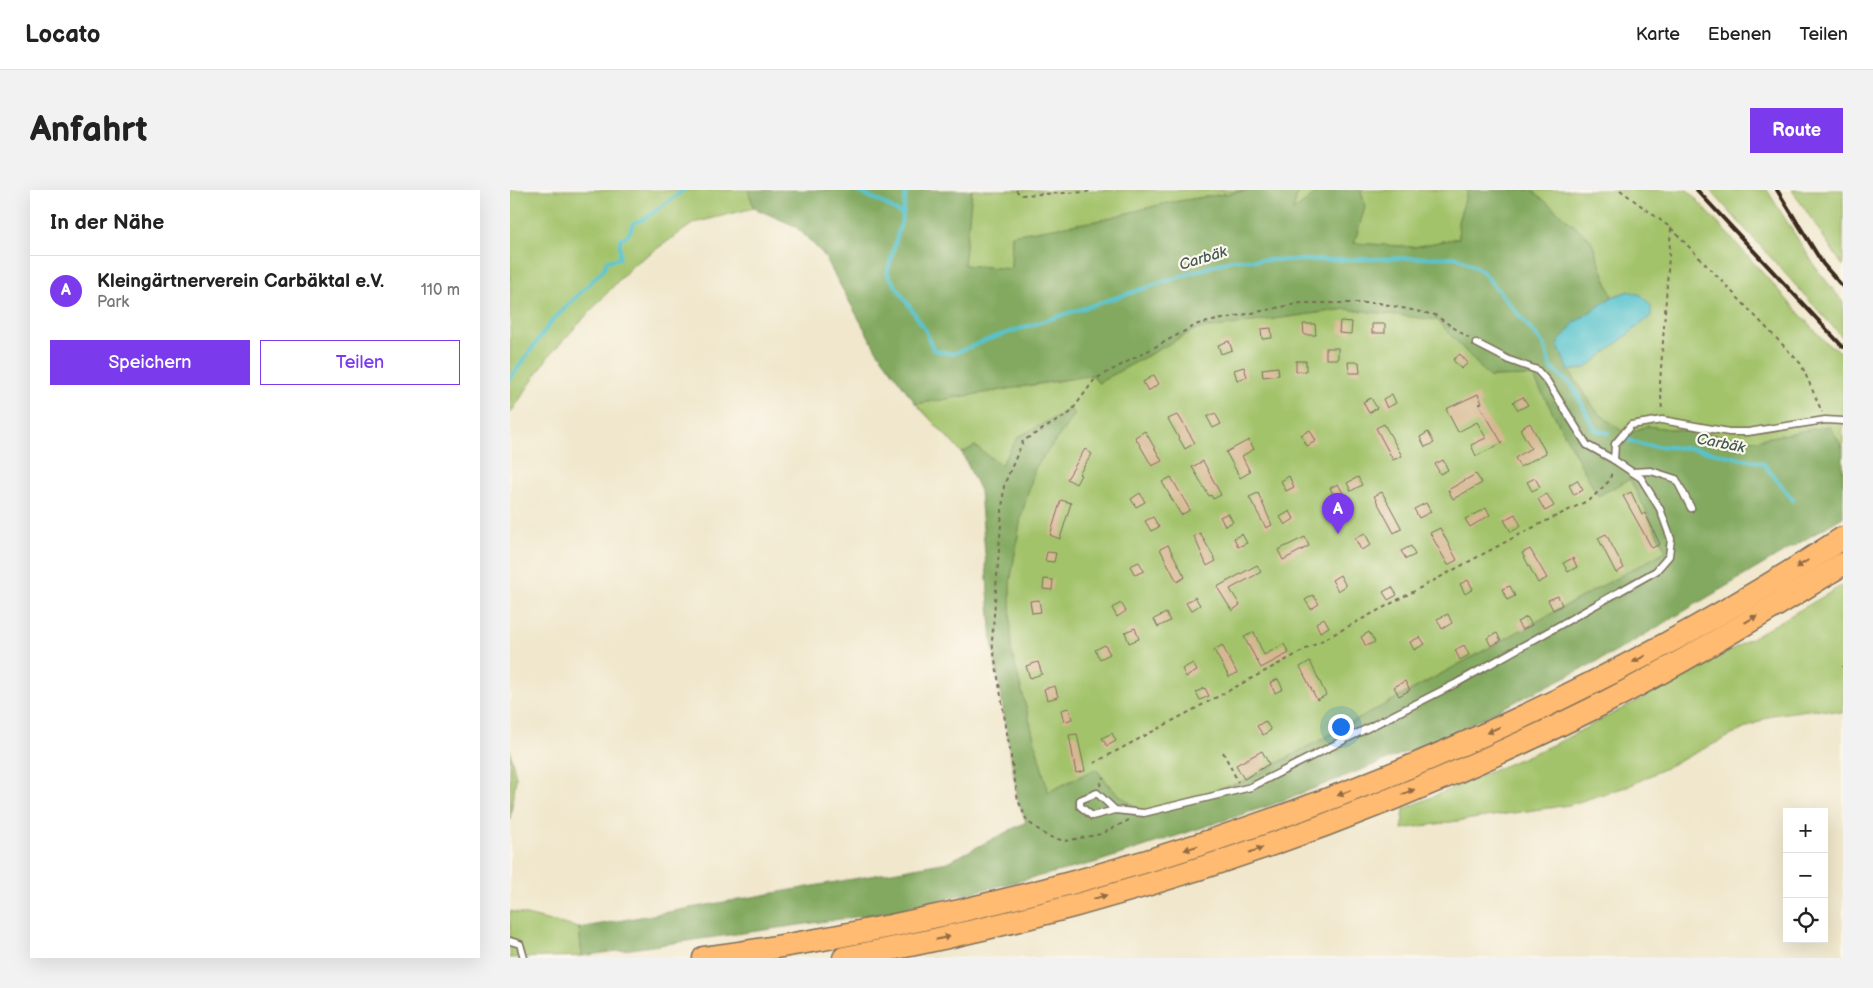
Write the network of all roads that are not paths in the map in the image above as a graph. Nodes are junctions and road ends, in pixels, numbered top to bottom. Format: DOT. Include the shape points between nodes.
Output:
graph roads {
  1 [pos="1476,343"];
  2 [pos="1843,422"];
  3 [pos="1614,460"];
  4 [pos="1632,472"];
  5 [pos="1691,508"];
  6 [pos="1843,538"];
  7 [pos="1843,564"];
  8 [pos="1115,810"];
  9 [pos="510,941"];
  10 [pos="524,958"];
  11 [pos="704,958"];
  12 [pos="844,958"];
  1 -- 3 [label="lane" via="1537,370 1587,445"];
  2 -- 3 [label="lane" via="1825,420 1748,432 1729,432 1662,420 1631,425 1614,444"];
  3 -- 4 [label="lane"];
  4 -- 5 [label="lane" via="1651,471 1676,478"];
  4 -- 8 [label="lane" via="1641,478 1660,509 1670,538 1669,556 1656,571 1455,684 1251,787 1144,812"];
  6 -- 11 [label="highway, one-way" via="1706,623 1604,677 1404,770 1299,811 1044,890 916,922"];
  12 -- 7 [label="highway, one-way" via="936,939 1091,900 1248,853 1416,789 1596,707"];
  8 -- 8 [label="lane" via="1092,816 1080,806 1080,800 1097,793"];
  9 -- 10 [label="lane" via="520,944"];
}
